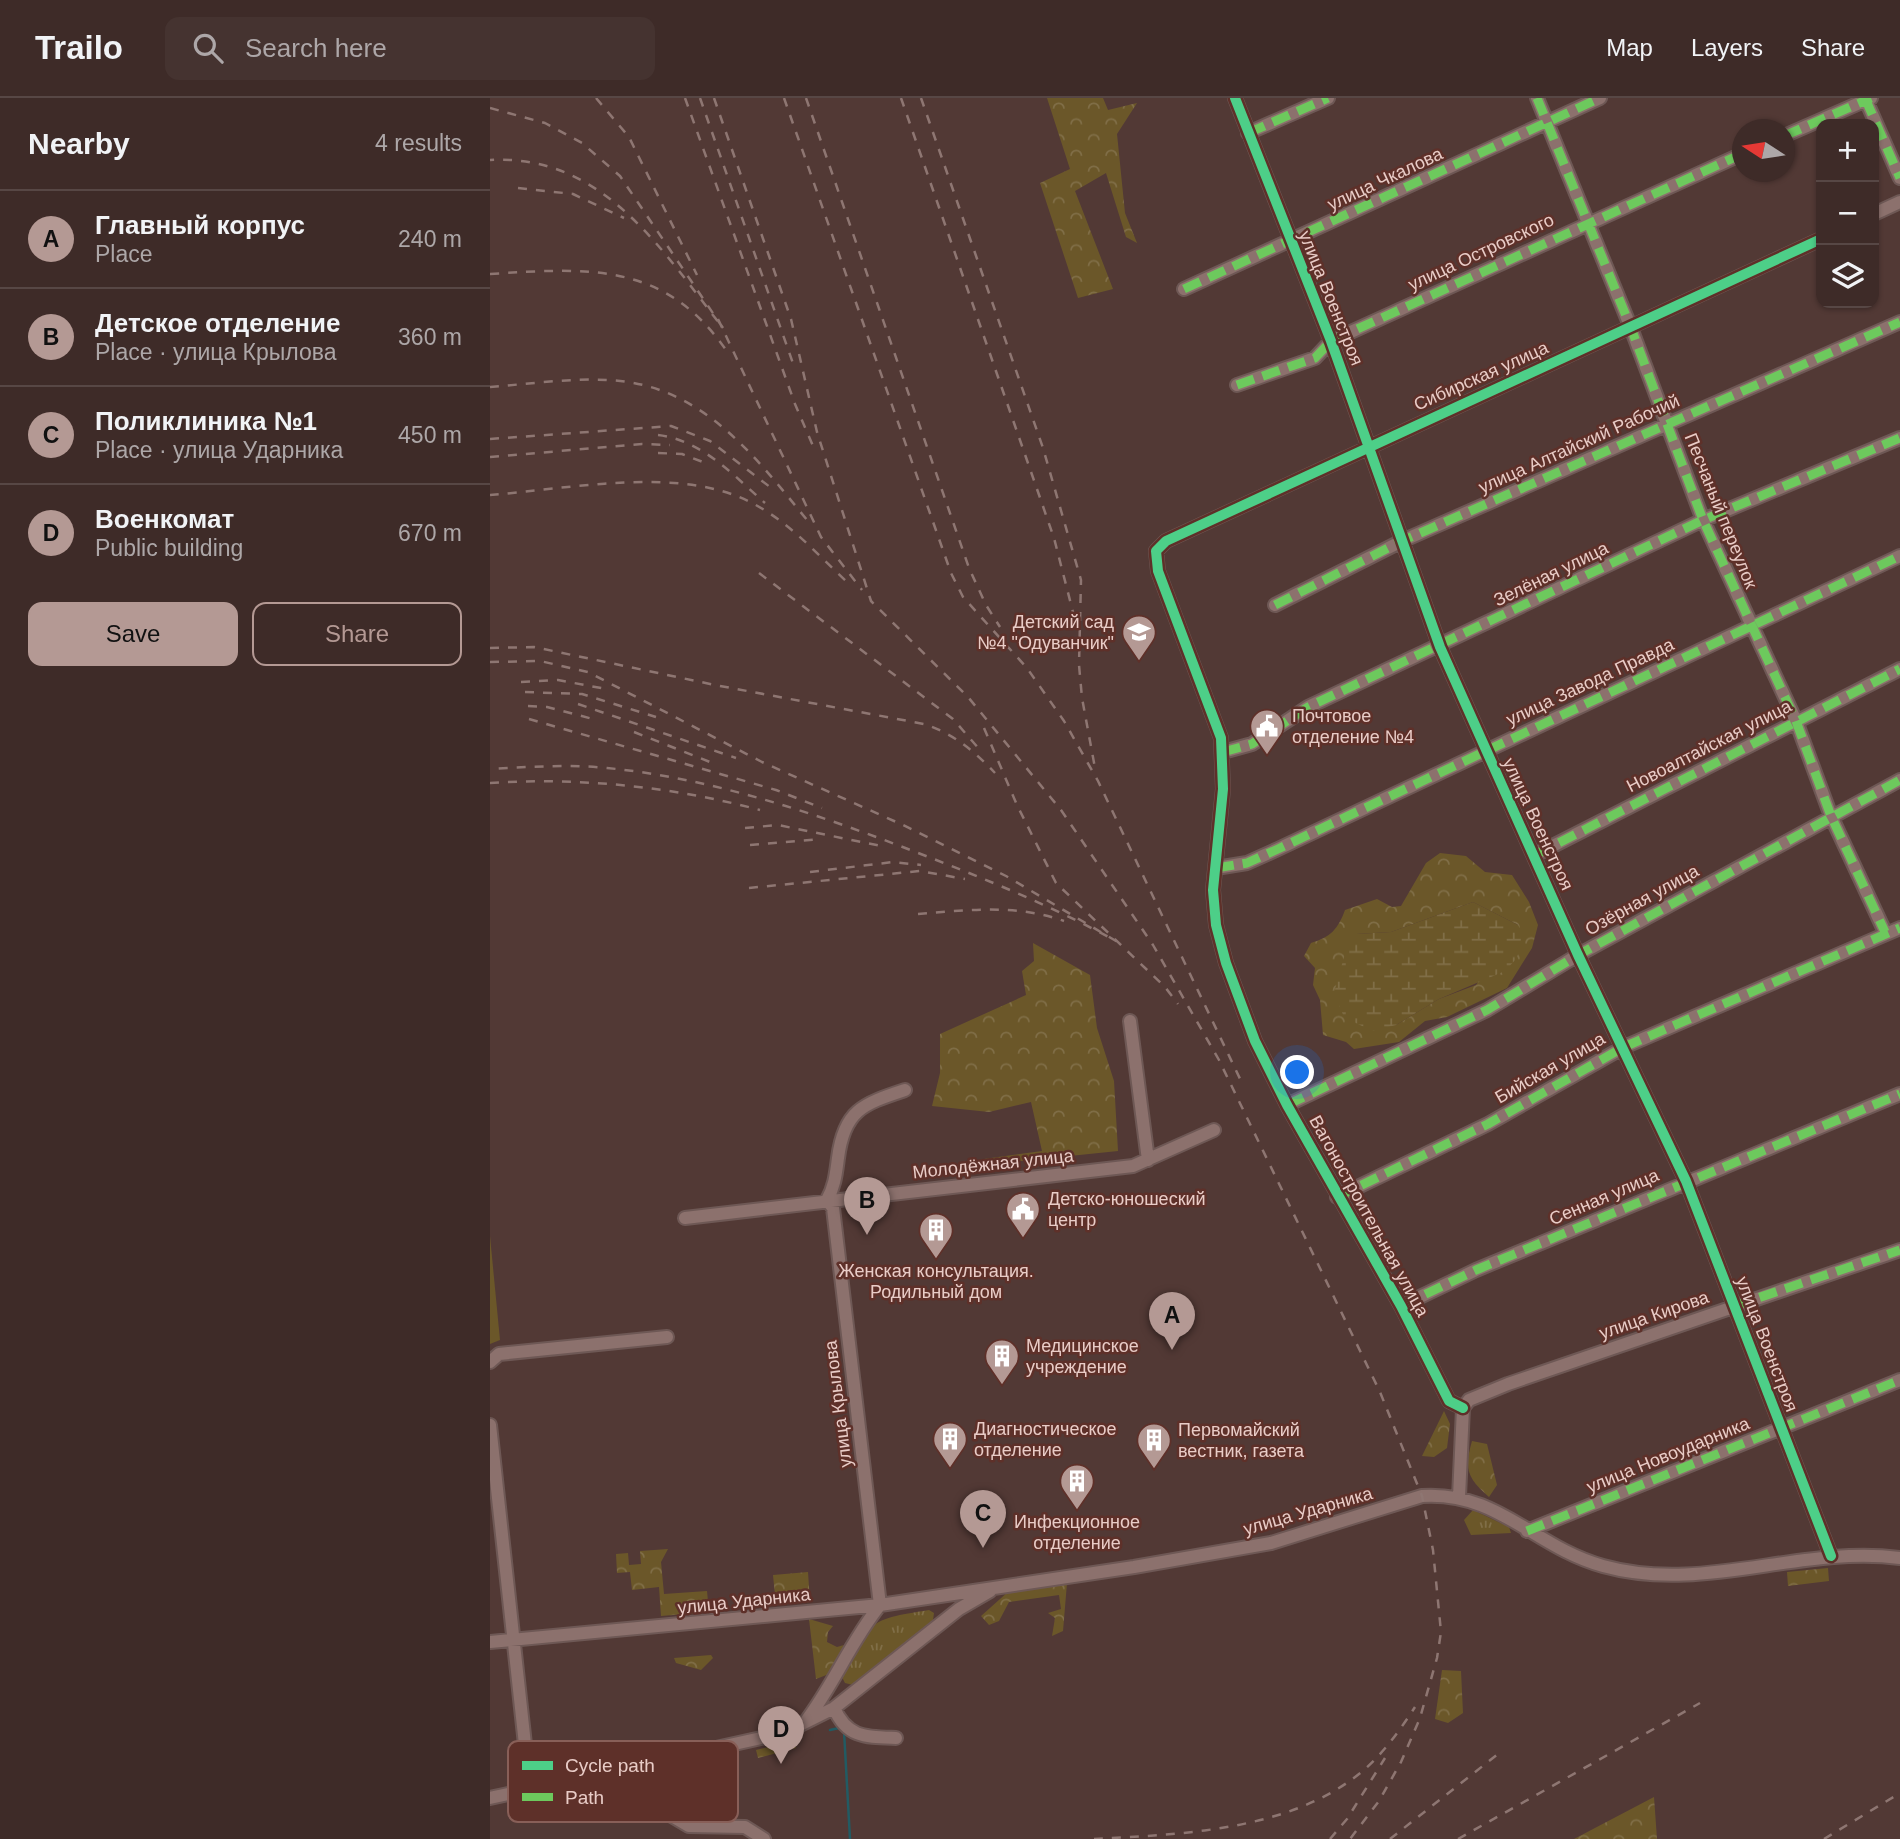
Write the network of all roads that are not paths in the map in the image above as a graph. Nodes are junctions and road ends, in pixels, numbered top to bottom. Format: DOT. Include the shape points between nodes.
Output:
graph roads {
  1 [pos="1235,98"];
  2 [pos="1328,98"];
  3 [pos="1537,98"];
  4 [pos="1600,98"];
  5 [pos="1867,99"];
  6 [pos="1548,122"];
  7 [pos="1795,131"];
  8 [pos="1248,133"];
  9 [pos="1732,158"];
  10 [pos="1900,178"];
  11 [pos="1900,202"];
  12 [pos="1879,212"];
  13 [pos="1589,222"];
  14 [pos="1816,241"];
  15 [pos="1290,242"];
  16 [pos="1184,289"];
  17 [pos="1900,322"];
  18 [pos="1631,328"];
  19 [pos="1331,341"];
  20 [pos="1237,385"];
  21 [pos="1667,424"];
  22 [pos="1900,438"];
  23 [pos="1367,446"];
  24 [pos="1703,520"];
  25 [pos="1402,541"];
  26 [pos="1158,548"];
  27 [pos="1900,556"];
  28 [pos="1275,605"];
  29 [pos="1750,627"];
  30 [pos="1440,647"];
  31 [pos="1900,669"];
  32 [pos="1796,722"];
  33 [pos="1485,750"];
  34 [pos="1223,752"];
  35 [pos="1900,780"];
  36 [pos="1831,816"];
  37 [pos="1535,855"];
  38 [pos="1216,868"];
  39 [pos="1900,928"];
  40 [pos="1885,932"];
  41 [pos="1578,955"];
  42 [pos="1130,1021"];
  43 [pos="1624,1047"];
  44 [pos="905,1090"];
  45 [pos="1900,1094"];
  46 [pos="1287,1105"];
  47 [pos="1214,1130"];
  48 [pos="1148,1160"];
  49 [pos="1686,1181"];
  50 [pos="1337,1197"];
  51 [pos="827,1200"];
  52 [pos="685,1218"];
  53 [pos="1900,1250"];
  54 [pos="1401,1306"];
  55 [pos="1734,1306"];
  56 [pos="667,1337"];
  57 [pos="490,1362"];
  58 [pos="1900,1380"];
  59 [pos="1463,1408"];
  60 [pos="490,1425"];
  61 [pos="1780,1429"];
  62 [pos="1459,1497"];
  63 [pos="1527,1531"];
  64 [pos="1831,1556"];
  65 [pos="1900,1558"];
  66 [pos="1000,1586"];
  67 [pos="925,1598"];
  68 [pos="880,1605"];
  69 [pos="934,1629"];
  70 [pos="515,1639"];
  71 [pos="490,1642"];
  72 [pos="840,1668"];
  73 [pos="864,1686"];
  74 [pos="834,1708"];
  75 [pos="806,1721"];
  76 [pos="896,1738"];
  77 [pos="525,1741"];
  78 [pos="738,1745"];
  79 [pos="508,1794"];
  80 [pos="490,1798"];
  81 [pos="682,1822"];
  82 [pos="764,1839"];
  1 -- 8 [label="street, улица Военстроя"];
  2 -- 8 [label="street"];
  3 -- 6 [label="street, Песчаный переулок"];
  4 -- 6 [label="street, улица Чкалова"];
  5 -- 7 [label="street"];
  5 -- 10 [label="street"];
  6 -- 13 [label="street, Песчаный переулок"];
  6 -- 15 [label="street, улица Чкалова"];
  8 -- 15 [label="street, улица Военстроя"];
  9 -- 13 [label="street, улица Островского"];
  11 -- 12 [label="street"];
  13 -- 18 [label="street, Песчаный переулок"];
  13 -- 19 [label="street, улица Островского"];
  14 -- 18 [label="street, Сибирская улица"];
  15 -- 16 [label="street, улица Чкалова"];
  15 -- 19 [label="street, улица Военстроя"];
  17 -- 21 [label="street, улица Алтайский Рабочий"];
  18 -- 21 [label="street, Песчаный переулок"];
  18 -- 23 [label="street, Сибирская улица"];
  19 -- 20 [label="street, улица Островского" via="1315,358"];
  19 -- 23 [label="street, улица Военстроя"];
  21 -- 24 [label="street, Песчаный переулок"];
  21 -- 25 [label="street, улица Алтайский Рабочий"];
  22 -- 24 [label="street, Зелёная улица"];
  23 -- 25 [label="street, улица Военстроя"];
  23 -- 26 [label="street, Сибирская улица"];
  24 -- 29 [label="street, Песчаный переулок"];
  24 -- 30 [label="street, Зелёная улица"];
  25 -- 28 [label="street, улица Алтайский Рабочий"];
  25 -- 30 [label="street, улица Военстроя"];
  26 -- 34 [label="street, Вагоностроительная улица" via="1158,571"];
  27 -- 29 [label="street, улица Завода Правда"];
  29 -- 32 [label="street, Песчаный переулок"];
  29 -- 33 [label="street, улица Завода Правда"];
  30 -- 33 [label="street, улица Военстроя"];
  30 -- 34 [label="street, Зелёная улица" via="1308,707 1252,744"];
  31 -- 32 [label="street, Новоалтайская улица"];
  32 -- 36 [label="street, Песчаный переулок"];
  32 -- 37 [label="street, Новоалтайская улица"];
  33 -- 37 [label="street, улица Военстроя"];
  33 -- 38 [label="street, улица Завода Правда" via="1247,863"];
  34 -- 38 [label="street, Вагоностроительная улица"];
  35 -- 36 [label="street, Озёрная улица"];
  36 -- 40 [label="street, Песчаный переулок"];
  36 -- 41 [label="street, Озёрная улица"];
  37 -- 41 [label="street, улица Военстроя"];
  38 -- 46 [label="street, Вагоностроительная улица" via="1216,925 1226,963 1255,1041"];
  39 -- 40 [label="street, Бийская улица"];
  40 -- 43 [label="street, Бийская улица"];
  41 -- 43 [label="street, улица Военстроя"];
  41 -- 46 [label="street, Озёрная улица" via="1487,1010"];
  42 -- 48 [label="street"];
  43 -- 49 [label="street, улица Военстроя"];
  43 -- 50 [label="street, Бийская улица" via="1488,1124"];
  44 -- 51 [label="street" via="860,1107 849,1119 834,1188"];
  45 -- 49 [label="street, Сенная улица"];
  46 -- 50 [label="street, Вагоностроительная улица"];
  47 -- 48 [label="street, Молодёжная улица"];
  48 -- 51 [label="street, Молодёжная улица" via="1133,1166"];
  49 -- 54 [label="street, Сенная улица"];
  49 -- 55 [label="street, улица Военстроя"];
  50 -- 54 [label="street, Вагоностроительная улица"];
  51 -- 52 [label="street, Молодёжная улица"];
  51 -- 68 [label="street, улица Крылова" via="833,1208"];
  53 -- 55 [label="street, улица Кирова"];
  54 -- 59 [label="street, Вагоностроительная улица" via="1449,1401"];
  55 -- 59 [label="street, улица Кирова" via="1508,1384 1469,1400"];
  55 -- 61 [label="street, улица Военстроя"];
  56 -- 57 [label="street" via="499,1354"];
  58 -- 61 [label="street, улица Новоударника"];
  59 -- 62 [label="street"];
  60 -- 70 [label="street"];
  61 -- 63 [label="street, улица Новоударника"];
  61 -- 64 [label="street, улица Военстроя"];
  62 -- 63 [label="street, улица Ударника" via="1493,1508"];
  62 -- 66 [label="street, улица Ударника" via="1422,1496 1300,1535 1217,1554"];
  63 -- 64 [label="street, улица Ударника" via="1574,1558 1645,1575 1723,1573"];
  64 -- 65 [label="street, улица Ударника" via="1864,1553"];
  66 -- 67 [label="street, улица Ударника"];
  66 -- 69 [label="street, улица Ударника"];
  67 -- 68 [label="street, улица Ударника"];
  67 -- 69 [label="street" via="937,1603 941,1615"];
  68 -- 70 [label="street, улица Ударника"];
  68 -- 72 [label="street"];
  69 -- 73 [label="street, улица Ударника"];
  70 -- 71 [label="street, улица Ударника"];
  70 -- 77 [label="street"];
  72 -- 73 [label="street" via="838,1682 846,1689"];
  72 -- 75 [label="street"];
  73 -- 74 [label="street, улица Ударника"];
  74 -- 75 [label="street, улица Ударника"];
  74 -- 76 [label="street" via="859,1737"];
  75 -- 78 [label="street, улица Ударника" via="772,1737"];
  79 -- 80 [label="street, улица Ударника"];
  81 -- 82 [label="street" via="745,1828"];
}
